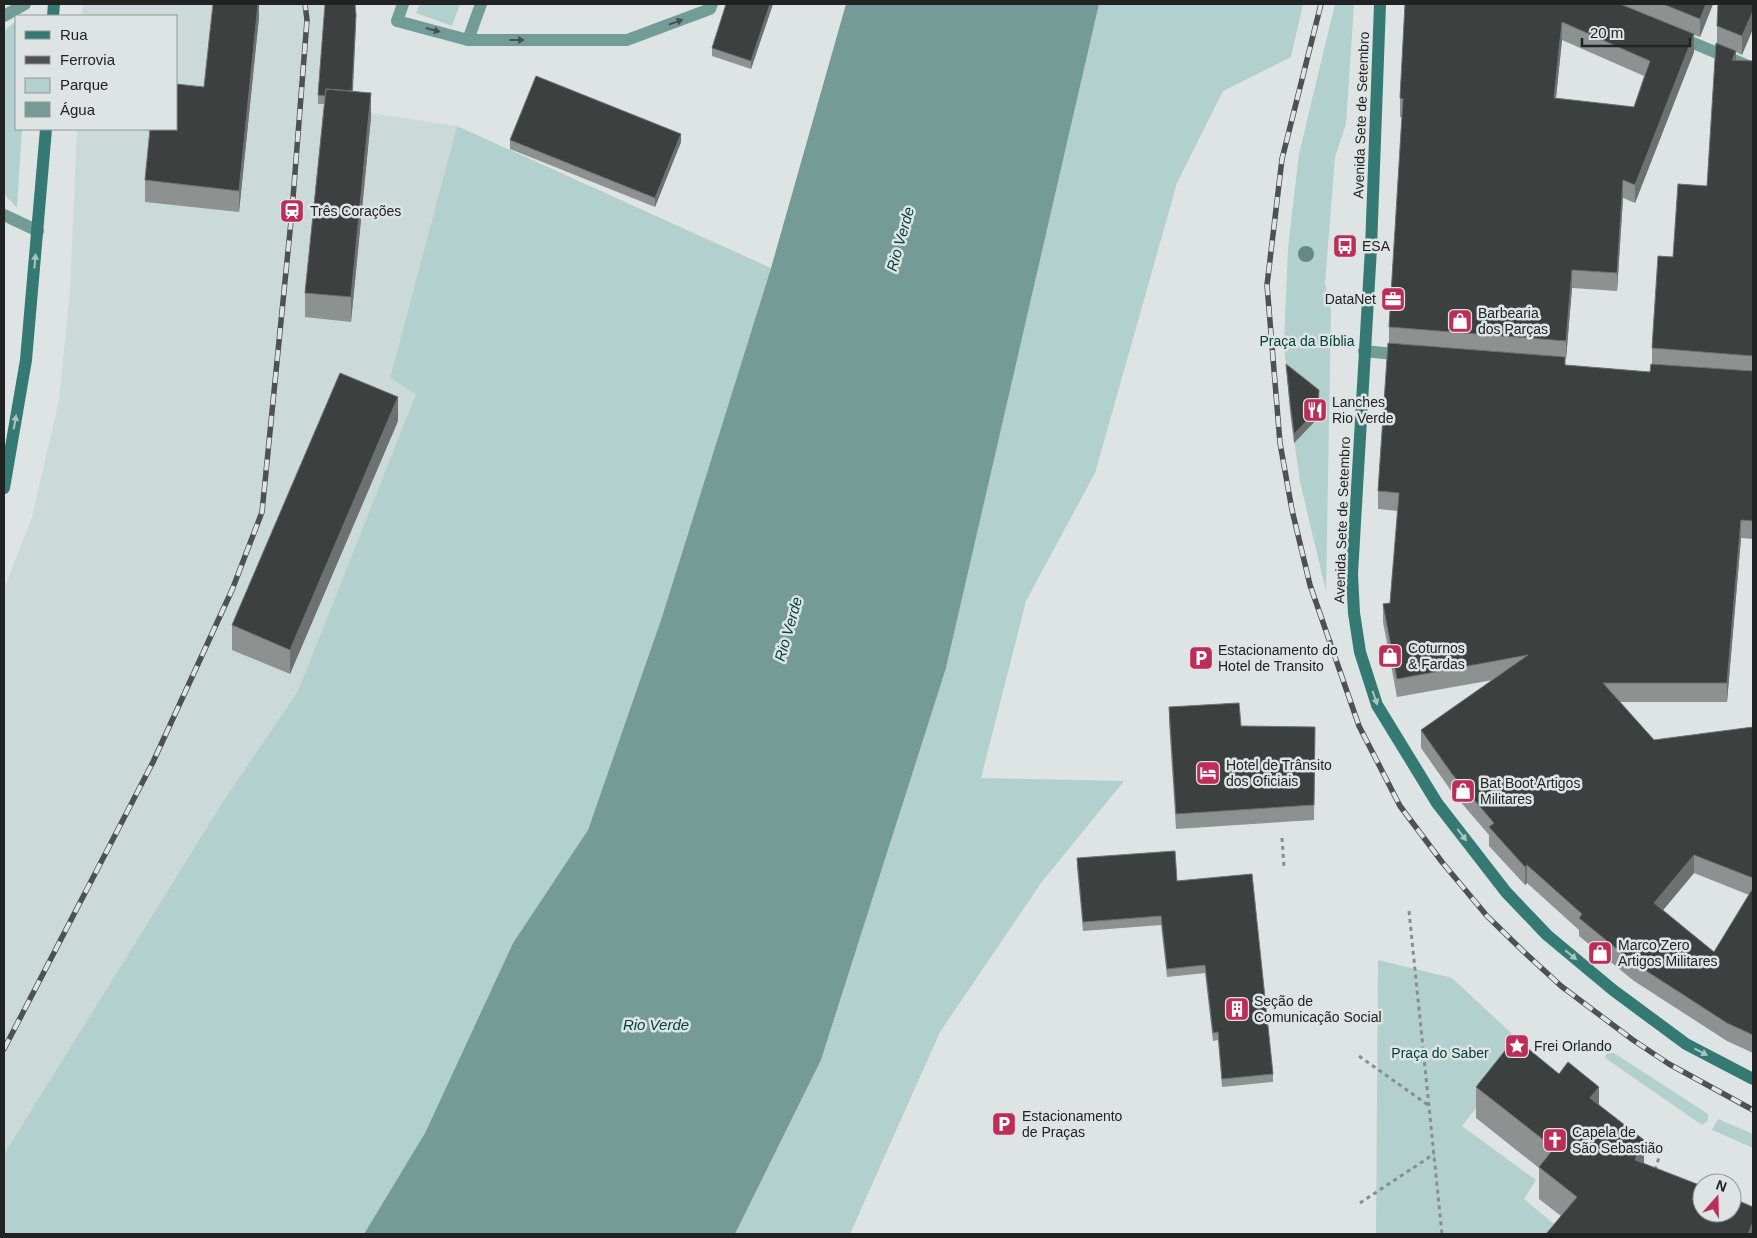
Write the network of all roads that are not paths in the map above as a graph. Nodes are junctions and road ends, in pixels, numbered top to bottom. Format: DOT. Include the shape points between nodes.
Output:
graph roads {
  1 [pos="25,4"];
  2 [pos="49,4"];
  3 [pos="54,4"];
  4 [pos="403,4"];
  5 [pos="481,4"];
  6 [pos="712,4"];
  7 [pos="1380,4"];
  8 [pos="4,16"];
  9 [pos="1671,34"];
  10 [pos="468,40"];
  11 [pos="1753,68"];
  12 [pos="46,130"];
  13 [pos="4,215"];
  14 [pos="38,231"];
  15 [pos="1364,351"];
  16 [pos="1420,356"];
  17 [pos="4,488"];
  18 [pos="1753,1079"];
  1 -- 8 [label="street"];
  2 -- 3 [label="street"];
  4 -- 10 [label="street, one-way" via="397,21"];
  5 -- 10 [label="street"];
  10 -- 6 [label="street, one-way" via="627,40 710,10"];
  7 -- 15 [label="main road, Avenida Sete de Setembro"];
  9 -- 11 [label="street"];
  12 -- 14 [label="main road"];
  13 -- 14 [label="street"];
  17 -- 14 [label="main road, one-way" via="26,360"];
  15 -- 16 [label="street"];
  15 -- 18 [label="main road, Avenida Sete de Setembro, one-way" via="1352,574 1360,652 1377,705 1437,803 1506,892 1547,935 1613,990 1686,1044"];
}
